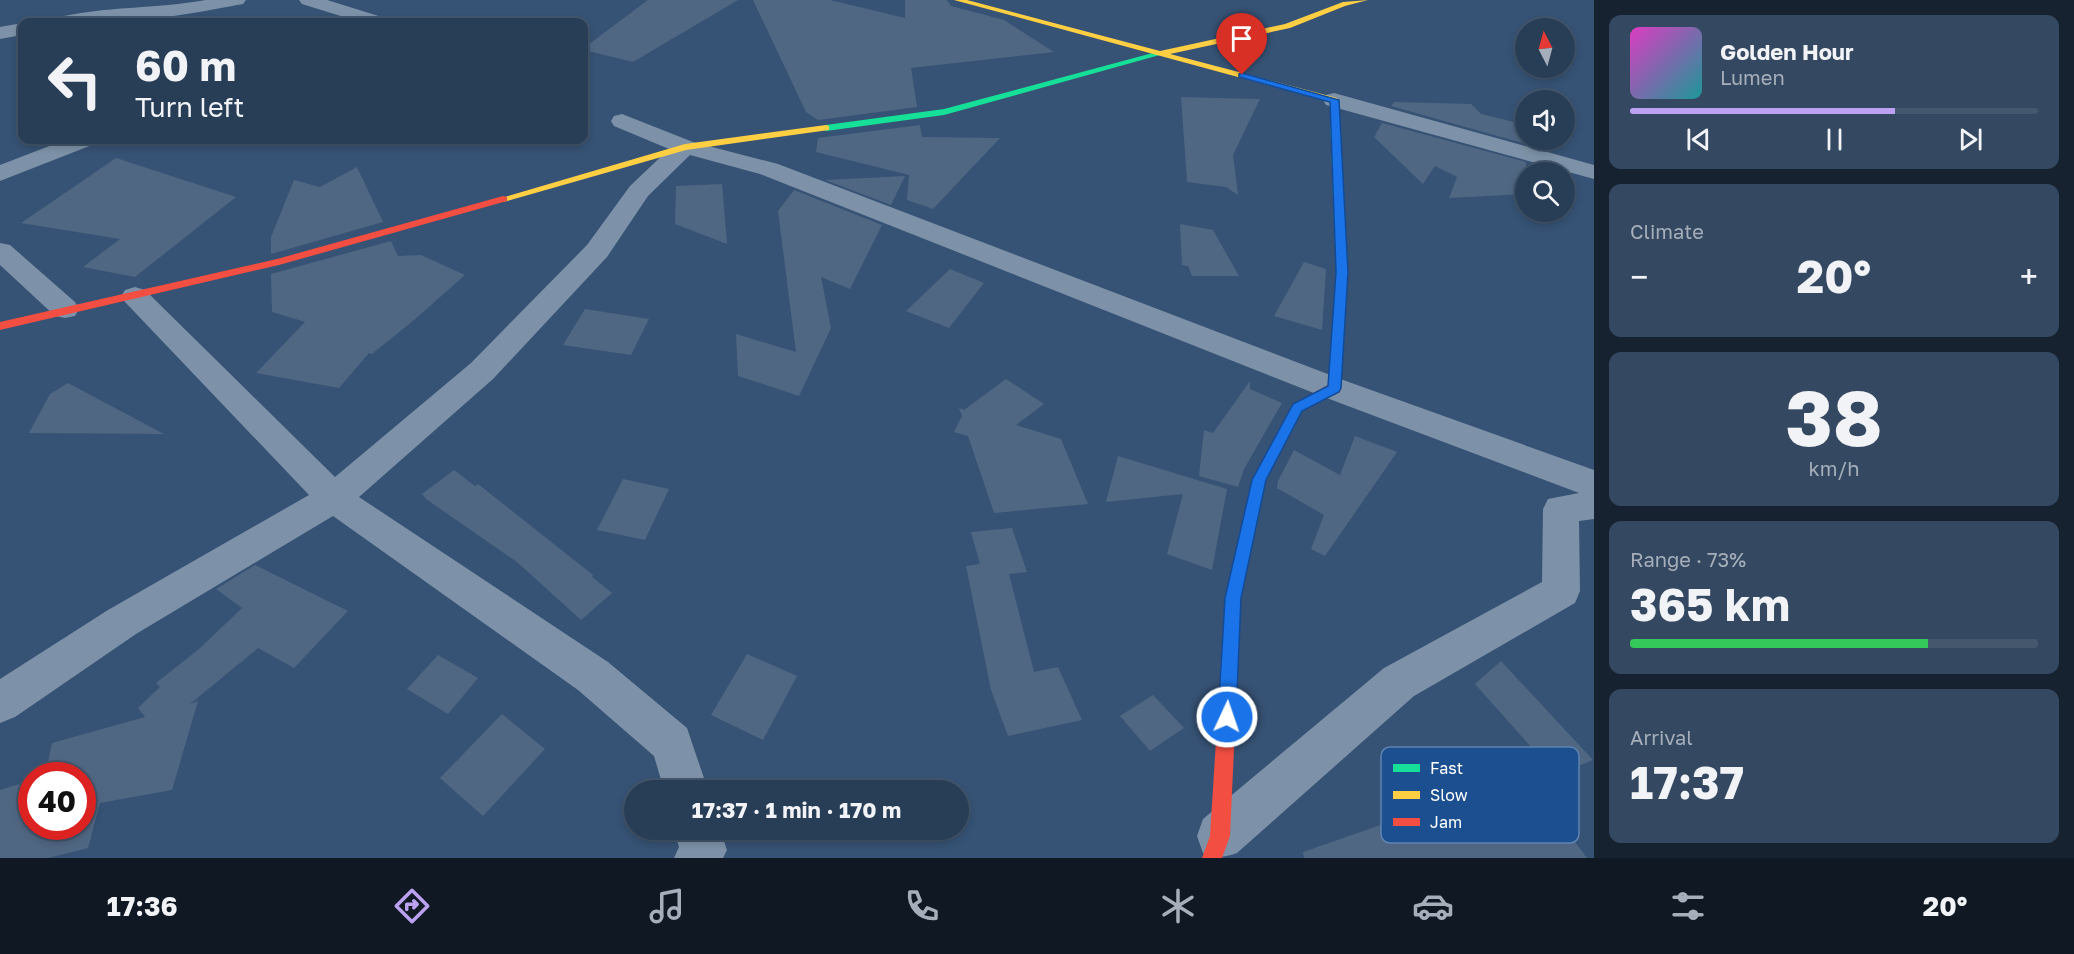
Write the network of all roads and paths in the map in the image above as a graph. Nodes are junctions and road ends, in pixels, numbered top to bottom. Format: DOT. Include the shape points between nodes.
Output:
graph roads {
  1 [pos="237,0"];
  2 [pos="308,0"];
  3 [pos="958,0"];
  4 [pos="1364,0"];
  5 [pos="86,18"];
  6 [pos="351,18"];
  7 [pos="18,30"];
  8 [pos="0,33"];
  9 [pos="1163,53"];
  10 [pos="1334,100"];
  11 [pos="622,121"];
  12 [pos="74,144"];
  13 [pos="685,147"];
  14 [pos="1594,172"];
  15 [pos="0,174"];
  16 [pos="0,251"];
  17 [pos="135,296"];
  18 [pos="65,309"];
  19 [pos="0,326"];
  20 [pos="1335,388"];
  21 [pos="1594,484"];
  22 [pos="334,498"];
  23 [pos="1594,505"];
  24 [pos="0,703"];
  25 [pos="683,780"];
  26 [pos="700,840"];
  27 [pos="1216,847"];
  28 [pos="698,858"];
  1 -- 5 [label="street" via="176,11"];
  2 -- 6 [label="street"];
  3 -- 9 [label="street"];
  4 -- 9 [label="street" via="1287,26"];
  7 -- 8 [label="street"];
  9 -- 10 [label="street"];
  9 -- 13 [label="street" via="944,112"];
  10 -- 14 [label="street"];
  10 -- 20 [label="street" via="1342,272"];
  11 -- 13 [label="street"];
  12 -- 15 [label="street"];
  13 -- 17 [label="street" via="279,262"];
  13 -- 20 [label="street" via="769,169"];
  13 -- 22 [label="street" via="639,191 597,251 482,371"];
  16 -- 18 [label="street"];
  17 -- 18 [label="street"];
  17 -- 22 [label="street"];
  18 -- 19 [label="street"];
  20 -- 21 [label="street"];
  20 -- 27 [label="street" via="1297,408 1259,480 1233,598"];
  22 -- 24 [label="street" via="122,622"];
  22 -- 25 [label="street" via="602,684 672,743"];
  23 -- 27 [label="street" via="1561,509 1561,591 1399,682"];
  26 -- 28 [label="street" via="703,850"];
}
